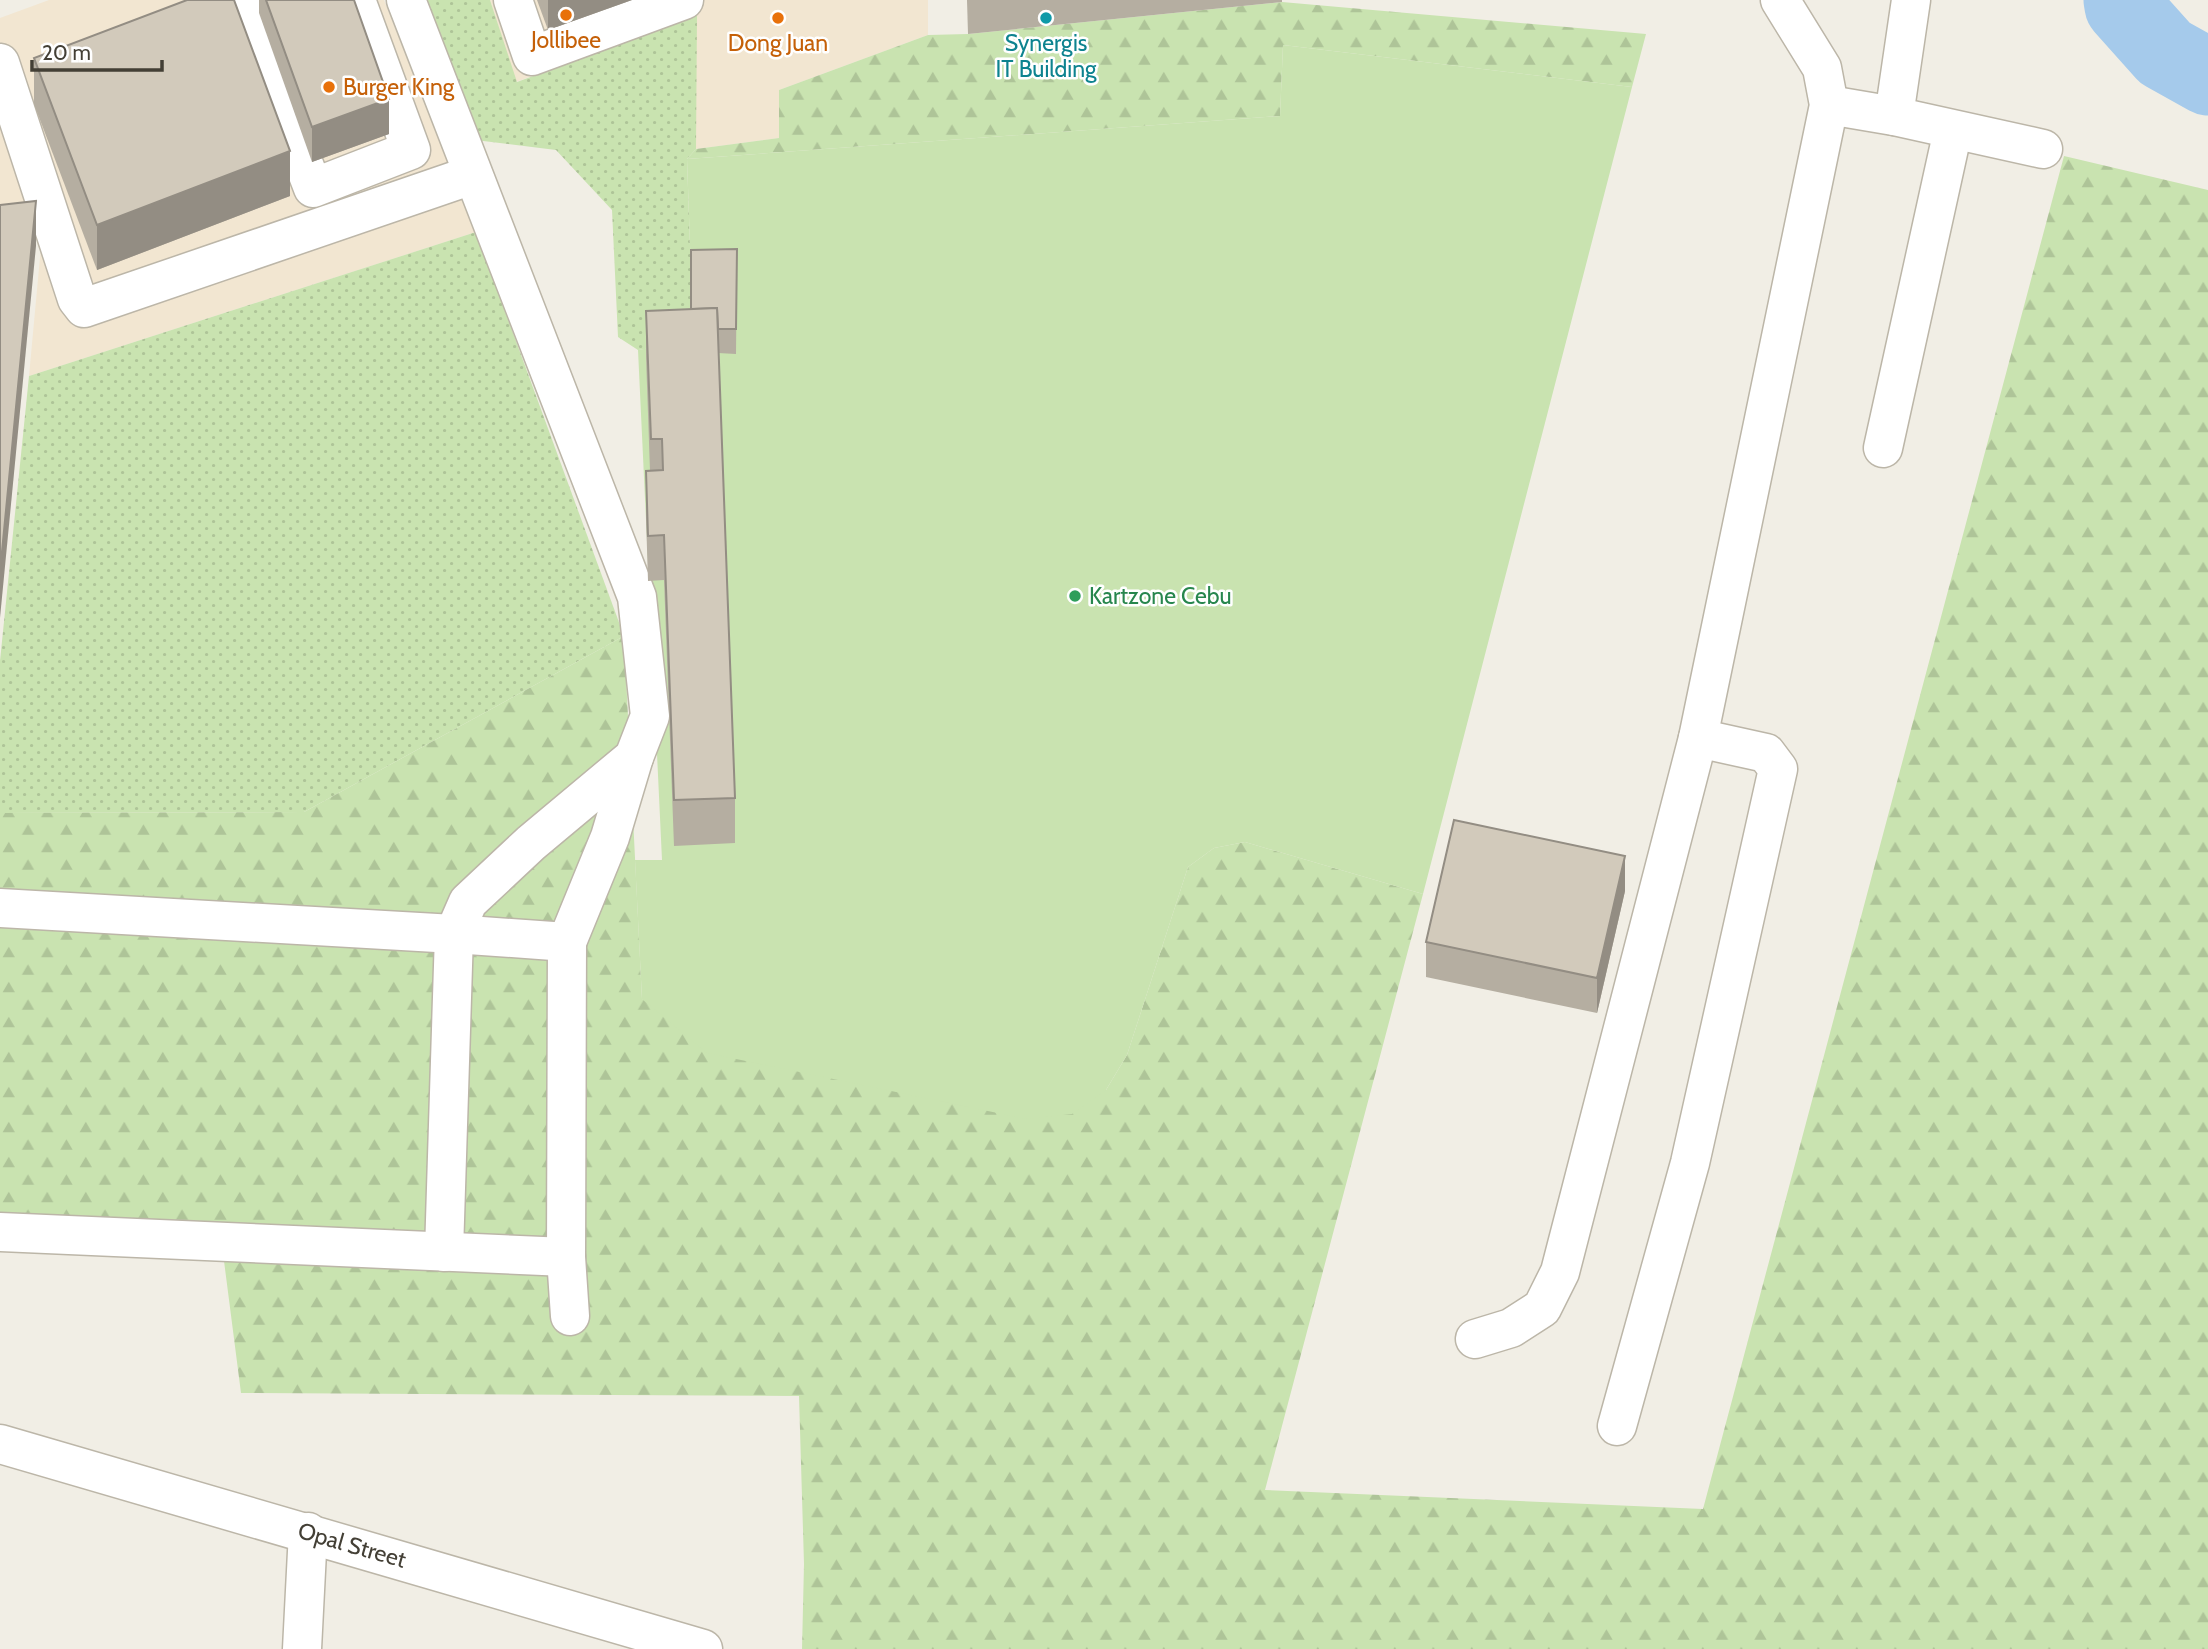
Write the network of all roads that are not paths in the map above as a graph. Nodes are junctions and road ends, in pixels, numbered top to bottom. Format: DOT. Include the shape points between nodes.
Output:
graph roads {
  1 [pos="241,0"];
  2 [pos="356,0"];
  3 [pos="406,0"];
  4 [pos="513,0"];
  5 [pos="684,0"];
  6 [pos="1780,0"];
  7 [pos="1911,0"];
  8 [pos="0,63"];
  9 [pos="1829,106"];
  10 [pos="1894,116"];
  11 [pos="1953,130"];
  12 [pos="2043,149"];
  13 [pos="472,175"];
  14 [pos="1883,448"];
  15 [pos="1698,738"];
  16 [pos="635,757"];
  17 [pos="0,908"];
  18 [pos="454,934"];
  19 [pos="566,942"];
  20 [pos="0,1232"];
  21 [pos="444,1252"];
  22 [pos="566,1257"];
  23 [pos="570,1316"];
  24 [pos="1475,1339"];
  25 [pos="1617,1426"];
  26 [pos="0,1444"];
  27 [pos="308,1532"];
  28 [pos="629,1638"];
  29 [pos="302,1649"];
  30 [pos="702,1649"];
  1 -- 2 [label="street" via="313,188 411,150"];
  3 -- 13 [label="street"];
  4 -- 5 [label="street" via="532,55"];
  6 -- 9 [label="street" via="1822,68"];
  7 -- 10 [label="street"];
  8 -- 13 [label="street" via="84,308"];
  9 -- 10 [label="street"];
  9 -- 15 [label="street"];
  10 -- 11 [label="street"];
  11 -- 12 [label="street"];
  11 -- 14 [label="street"];
  13 -- 16 [label="street" via="637,597 650,716"];
  15 -- 24 [label="street" via="1560,1272 1542,1308 1511,1328"];
  15 -- 25 [label="street" via="1766,753 1778,769 1690,1163"];
  16 -- 18 [label="street" via="468,902"];
  16 -- 19 [label="street" via="610,837"];
  17 -- 18 [label="street"];
  18 -- 19 [label="street"];
  18 -- 21 [label="street"];
  19 -- 22 [label="street"];
  20 -- 21 [label="street"];
  21 -- 22 [label="street"];
  22 -- 23 [label="street"];
  26 -- 27 [label="street, Opal Street"];
  27 -- 28 [label="street, Opal Street"];
  27 -- 29 [label="street"];
  28 -- 30 [label="street, Opal Street"];
}
